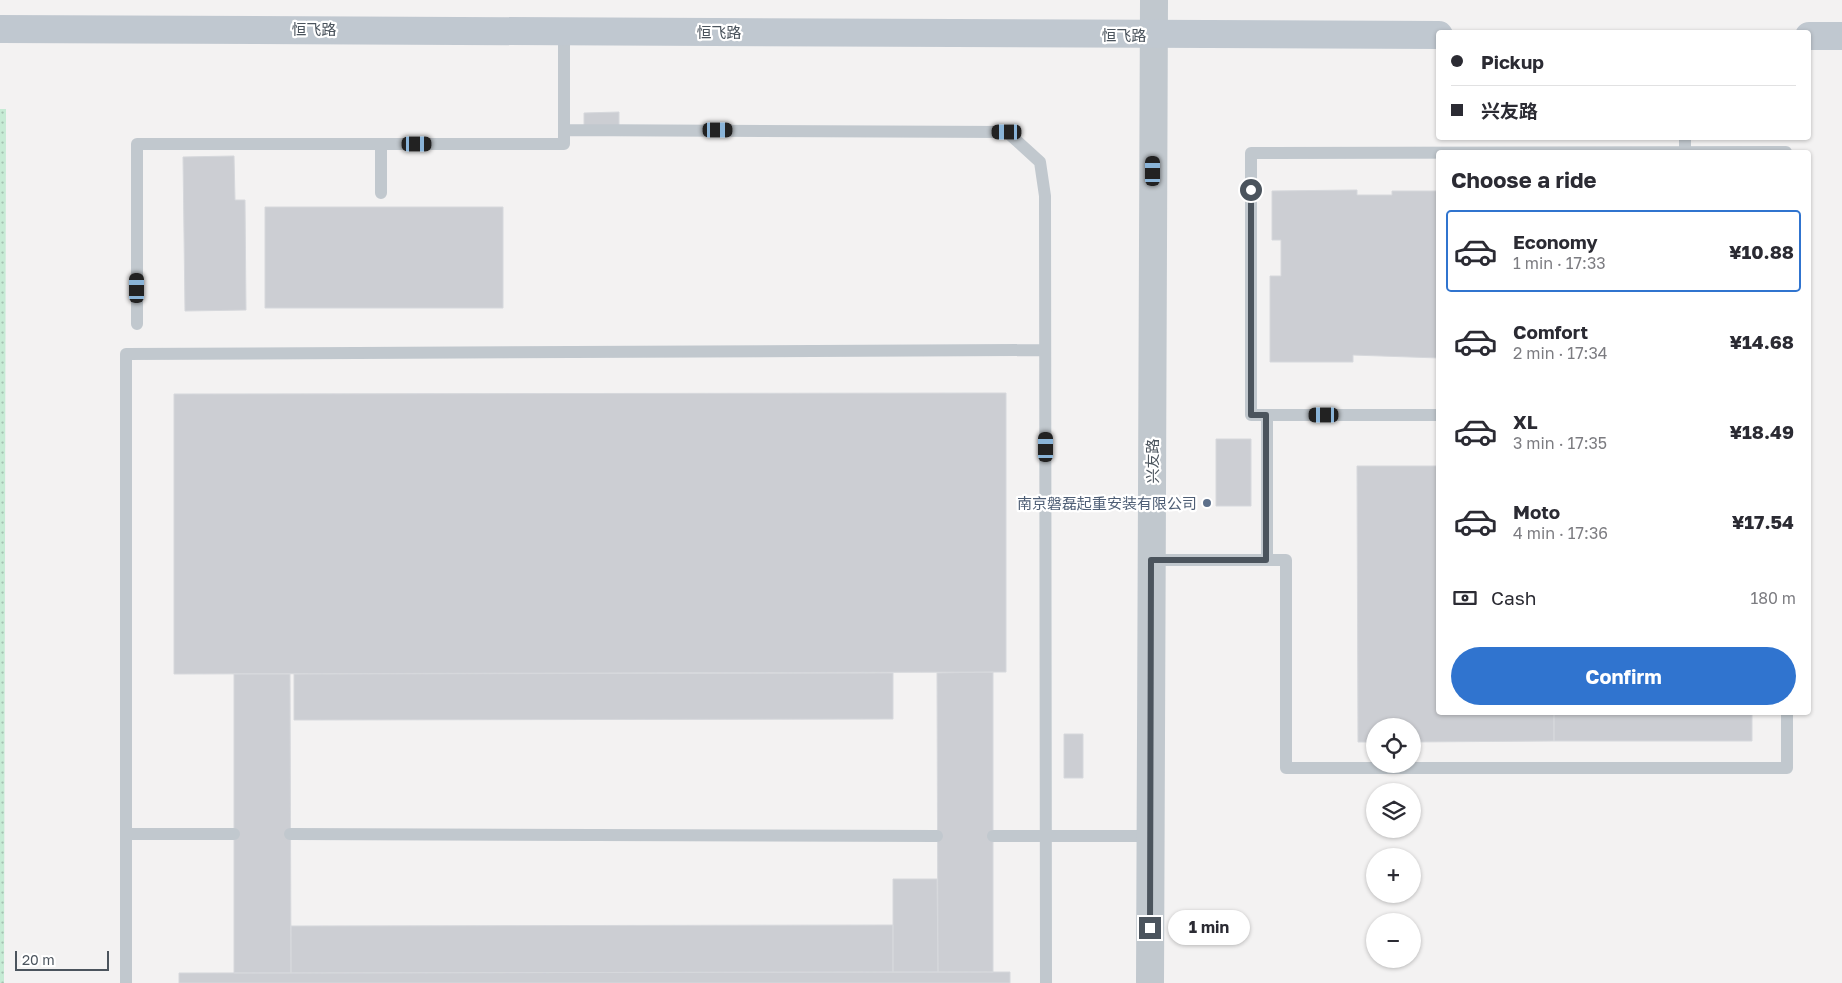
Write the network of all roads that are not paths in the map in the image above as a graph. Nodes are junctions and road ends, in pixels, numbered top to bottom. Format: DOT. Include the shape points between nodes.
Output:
graph roads {
  1 [pos="1154,0"];
  2 [pos="0,29"];
  3 [pos="564,31"];
  4 [pos="1153,35"];
  5 [pos="1436,35"];
  6 [pos="1811,36"];
  7 [pos="1842,36"];
  8 [pos="564,130"];
  9 [pos="381,144"];
  10 [pos="1436,153"];
  11 [pos="381,193"];
  12 [pos="137,324"];
  13 [pos="1045,350"];
  14 [pos="1266,415"];
  15 [pos="1436,415"];
  16 [pos="1151,560"];
  17 [pos="1266,560"];
  18 [pos="1787,715"];
  19 [pos="126,834"];
  20 [pos="234,834"];
  21 [pos="290,834"];
  22 [pos="937,836"];
  23 [pos="993,836"];
  24 [pos="1046,836"];
  25 [pos="1150,836"];
  26 [pos="126,983"];
  27 [pos="1046,983"];
  28 [pos="1150,983"];
  1 -- 4 [label="street, 兴友路"];
  2 -- 3 [label="main road, 恒飞路"];
  3 -- 4 [label="main road, 恒飞路"];
  3 -- 8 [label="lane"];
  4 -- 5 [label="main road, 恒飞路"];
  4 -- 16 [label="street, 兴友路"];
  6 -- 7 [label="main road"];
  8 -- 9 [label="lane" via="564,144"];
  8 -- 13 [label="lane" via="1007,132 1040,162 1045,196"];
  9 -- 11 [label="lane"];
  9 -- 12 [label="lane" via="137,144"];
  10 -- 14 [label="lane" via="1251,153 1251,415"];
  13 -- 19 [label="lane" via="126,354"];
  13 -- 24 [label="lane"];
  14 -- 15 [label="lane"];
  14 -- 17 [label="lane"];
  16 -- 17 [label="lane"];
  16 -- 25 [label="street, 兴友路"];
  17 -- 18 [label="lane" via="1286,560 1286,768 1787,768"];
  19 -- 20 [label="lane"];
  19 -- 26 [label="lane"];
  21 -- 22 [label="lane"];
  23 -- 24 [label="lane"];
  24 -- 25 [label="lane"];
  24 -- 27 [label="lane"];
  25 -- 28 [label="street, 兴友路"];
}
